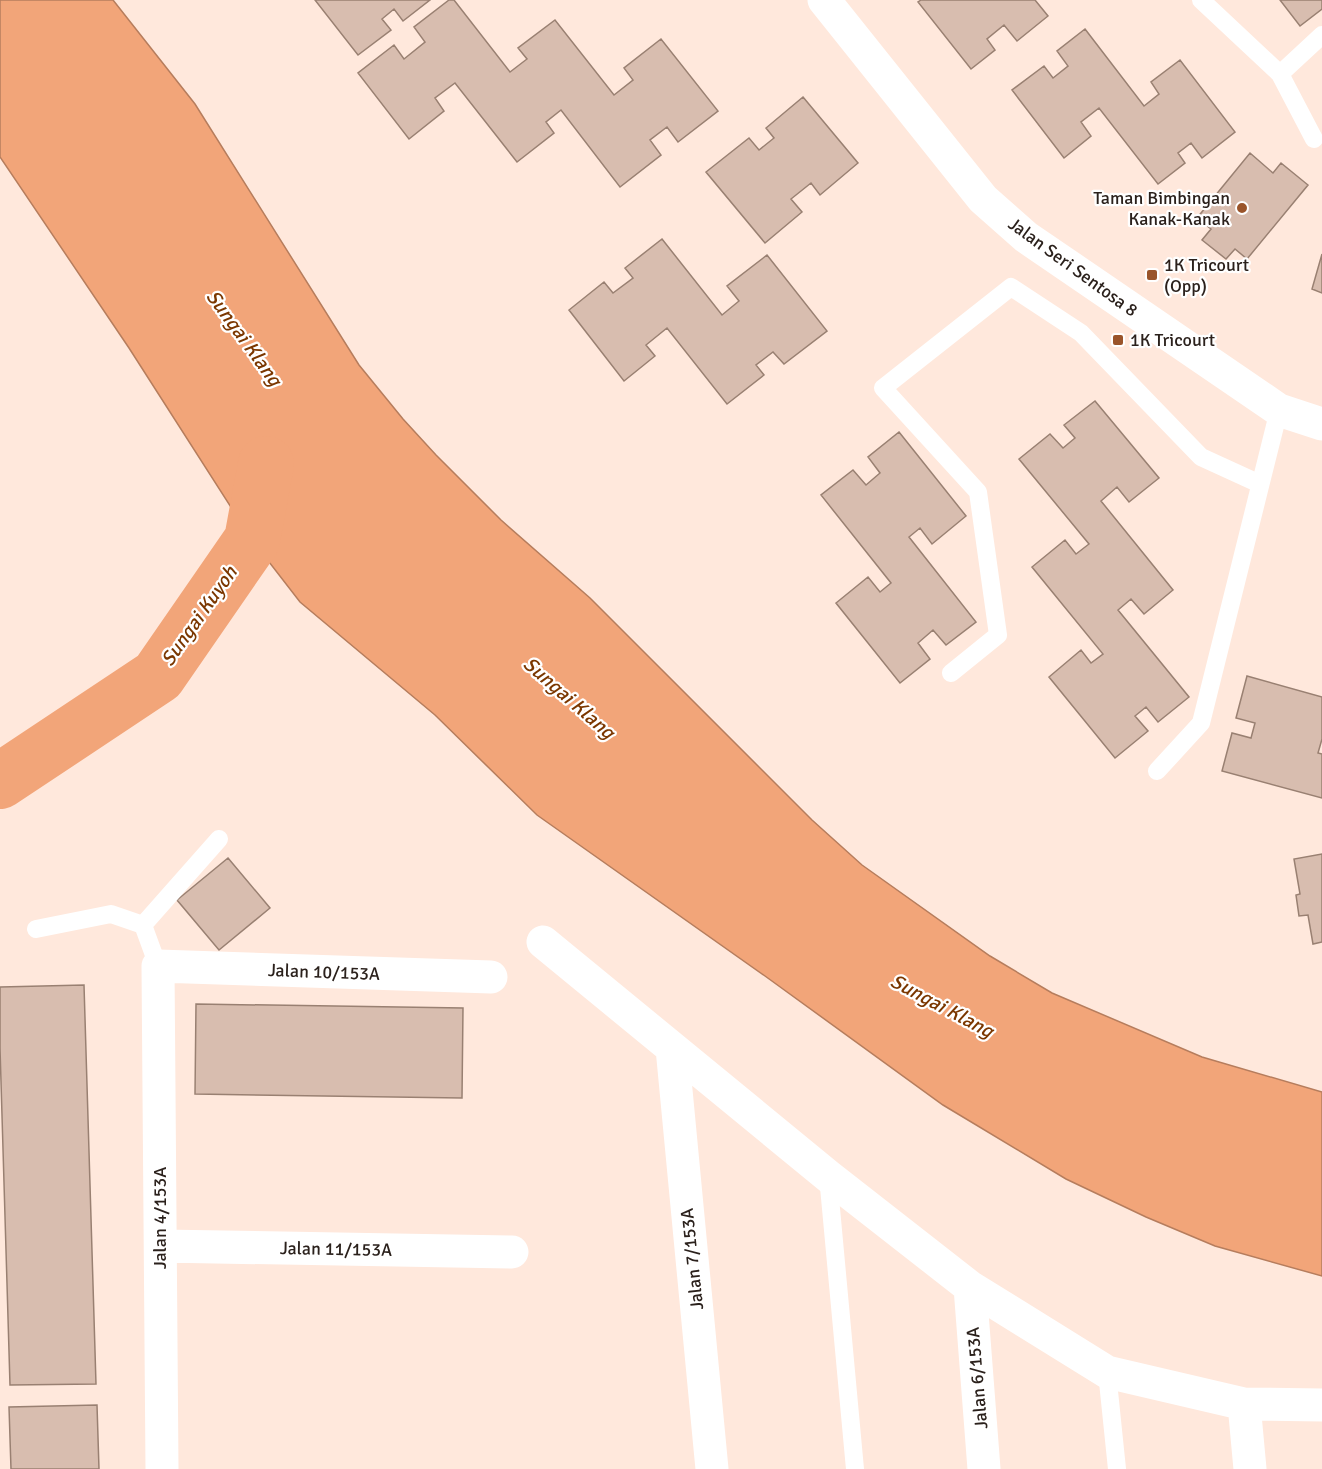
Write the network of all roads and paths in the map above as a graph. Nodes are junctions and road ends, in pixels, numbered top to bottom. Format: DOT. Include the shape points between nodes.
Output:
graph roads {
  1 [pos="824,0"];
  2 [pos="1202,0"];
  3 [pos="1322,35"];
  4 [pos="1280,74"];
  5 [pos="1314,139"];
  6 [pos="1279,410"];
  7 [pos="1322,424"];
  8 [pos="1260,484"];
  9 [pos="951,673"];
  10 [pos="1157,771"];
  11 [pos="219,839"];
  12 [pos="143,925"];
  13 [pos="36,928"];
  14 [pos="543,942"];
  15 [pos="158,966"];
  16 [pos="491,977"];
  17 [pos="672,1048"];
  18 [pos="828,1176"];
  19 [pos="161,1246"];
  20 [pos="512,1252"];
  21 [pos="970,1287"];
  22 [pos="1107,1372"];
  23 [pos="1244,1404"];
  24 [pos="1322,1405"];
  25 [pos="162,1469"];
  26 [pos="712,1469"];
  27 [pos="855,1469"];
  28 [pos="984,1469"];
  29 [pos="1117,1469"];
  30 [pos="1250,1469"];
  1 -- 6 [label="street, Jalan Seri Sentosa 8" via="983,199 1026,237"];
  2 -- 4 [label="lane"];
  3 -- 4 [label="lane"];
  4 -- 5 [label="lane"];
  6 -- 7 [label="street, Jalan Seri Sentosa 8"];
  6 -- 8 [label="lane"];
  8 -- 9 [label="lane" via="1201,457 1081,333 1011,287 883,388 978,492 998,635"];
  8 -- 10 [label="lane" via="1201,723"];
  11 -- 12 [label="lane"];
  12 -- 13 [label="lane" via="111,914"];
  12 -- 15 [label="lane"];
  14 -- 17 [label="street"];
  15 -- 16 [label="street, Jalan 10/153A"];
  15 -- 19 [label="street, Jalan 4/153A"];
  17 -- 18 [label="street"];
  17 -- 26 [label="street, Jalan 7/153A"];
  18 -- 21 [label="street"];
  18 -- 27 [label="lane"];
  19 -- 20 [label="street, Jalan 11/153A"];
  19 -- 25 [label="street, Jalan 4/153A"];
  21 -- 22 [label="street"];
  21 -- 28 [label="street, Jalan 6/153A"];
  22 -- 23 [label="street"];
  22 -- 29 [label="lane"];
  23 -- 24 [label="street"];
  23 -- 30 [label="street"];
}
